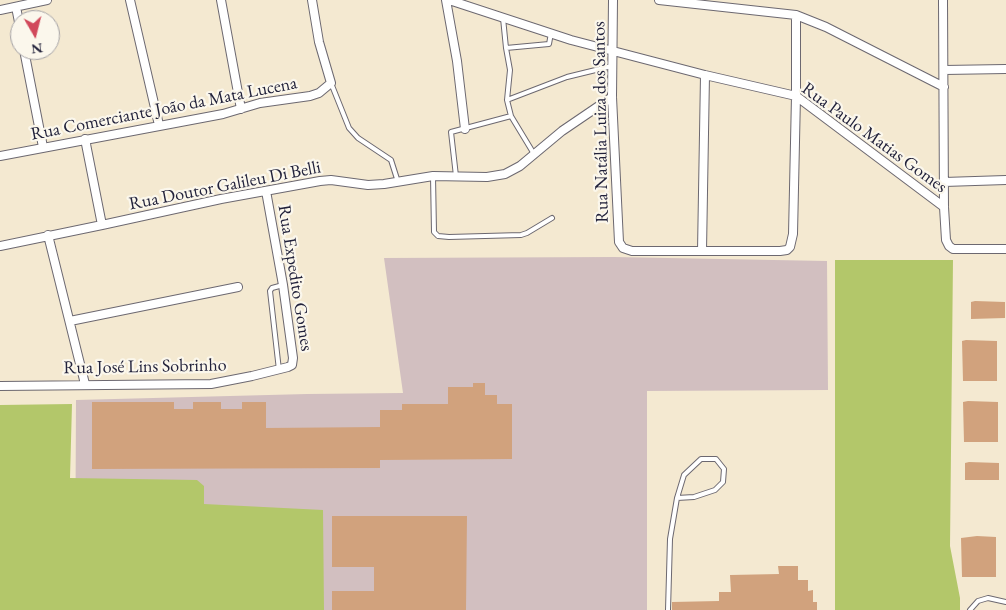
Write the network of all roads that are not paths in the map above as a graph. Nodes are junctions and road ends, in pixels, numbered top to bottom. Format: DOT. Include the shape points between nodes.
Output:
graph roads {
  1 [pos="47,0"];
  2 [pos="130,0"];
  3 [pos="221,0"];
  4 [pos="312,0"];
  5 [pos="447,0"];
  6 [pos="480,0"];
  7 [pos="613,0"];
  8 [pos="659,0"];
  9 [pos="943,0"];
  10 [pos="699,3"];
  11 [pos="16,6"];
  12 [pos="0,10"];
  13 [pos="17,10"];
  14 [pos="477,10"];
  15 [pos="796,15"];
  16 [pos="503,18"];
  17 [pos="551,33"];
  18 [pos="506,48"];
  19 [pos="612,51"];
  20 [pos="26,60"];
  21 [pos="612,66"];
  22 [pos="1006,68"];
  23 [pos="944,70"];
  24 [pos="705,75"];
  25 [pos="331,83"];
  26 [pos="944,87"];
  27 [pos="796,96"];
  28 [pos="612,97"];
  29 [pos="507,100"];
  30 [pos="242,109"];
  31 [pos="511,116"];
  32 [pos="159,125"];
  33 [pos="465,129"];
  34 [pos="85,139"];
  35 [pos="43,147"];
  36 [pos="534,154"];
  37 [pos="0,156"];
  38 [pos="433,176"];
  39 [pos="456,176"];
  40 [pos="1006,180"];
  41 [pos="398,182"];
  42 [pos="944,182"];
  43 [pos="266,191"];
  44 [pos="944,207"];
  45 [pos="552,218"];
  46 [pos="102,226"];
  47 [pos="48,236"];
  48 [pos="0,246"];
  49 [pos="1006,249"];
  50 [pos="702,251"];
  51 [pos="283,285"];
  52 [pos="238,287"];
  53 [pos="70,321"];
  54 [pos="288,368"];
  55 [pos="279,370"];
  56 [pos="86,384"];
  57 [pos="0,386"];
  58 [pos="676,498"];
  59 [pos="1006,602"];
  60 [pos="668,610"];
  61 [pos="970,610"];
  1 -- 11 [label="street"];
  2 -- 32 [label="street"];
  3 -- 30 [label="street"];
  4 -- 25 [label="street" via="319,42"];
  5 -- 14 [label="street, Rua Paulo Matias Gomes"];
  5 -- 33 [label="street"];
  6 -- 14 [label="street"];
  7 -- 19 [label="street, Rua Natália Luiza dos Santos"];
  8 -- 10 [label="street"];
  9 -- 23 [label="street"];
  10 -- 15 [label="street"];
  11 -- 12 [label="street"];
  11 -- 13 [label="street"];
  14 -- 16 [label="street, Rua Paulo Matias Gomes"];
  15 -- 26 [label="street"];
  15 -- 27 [label="street"];
  16 -- 17 [label="street, Rua Paulo Matias Gomes"];
  16 -- 18 [label="lane"];
  17 -- 18 [label="lane" via="549,44"];
  17 -- 19 [label="street, Rua Paulo Matias Gomes"];
  18 -- 29 [label="lane" via="510,70"];
  19 -- 21 [label="street, Rua Natália Luiza dos Santos"];
  19 -- 24 [label="street, Rua Paulo Matias Gomes"];
  20 -- 35 [label="street"];
  21 -- 28 [label="street, Rua Natália Luiza dos Santos"];
  21 -- 29 [label="lane" via="567,77"];
  22 -- 23 [label="street"];
  23 -- 26 [label="street"];
  24 -- 27 [label="street, Rua Paulo Matias Gomes"];
  24 -- 50 [label="street"];
  25 -- 30 [label="street, Rua Comerciante João da Mata Lucena" via="310,96 260,103"];
  25 -- 41 [label="lane" via="349,128 391,160"];
  26 -- 42 [label="street"];
  27 -- 44 [label="street, Rua Paulo Matias Gomes"];
  27 -- 50 [label="street" via="790,247 780,251"];
  28 -- 36 [label="street, Rua Doutor Galileu Di Belli"];
  28 -- 50 [label="street, Rua Natália Luiza dos Santos" via="619,242 623,248 632,251"];
  29 -- 31 [label="lane"];
  30 -- 32 [label="street, Rua Comerciante João da Mata Lucena"];
  31 -- 33 [label="lane"];
  31 -- 36 [label="lane"];
  32 -- 34 [label="street, Rua Comerciante João da Mata Lucena"];
  33 -- 39 [label="lane" via="451,133"];
  34 -- 35 [label="street, Rua Comerciante João da Mata Lucena"];
  34 -- 46 [label="street"];
  35 -- 37 [label="street, Rua Comerciante João da Mata Lucena"];
  36 -- 39 [label="street, Rua Doutor Galileu Di Belli" via="505,174"];
  38 -- 39 [label="street, Rua Doutor Galileu Di Belli"];
  38 -- 41 [label="street, Rua Doutor Galileu Di Belli"];
  38 -- 45 [label="lane" via="434,232 438,236 521,235"];
  40 -- 42 [label="street"];
  41 -- 43 [label="street, Rua Doutor Galileu Di Belli" via="368,185 331,180"];
  42 -- 44 [label="street"];
  43 -- 46 [label="street, Rua Doutor Galileu Di Belli"];
  43 -- 51 [label="street, Rua Expedito Gomes"];
  44 -- 49 [label="street" via="946,240 953,249"];
  46 -- 47 [label="street, Rua Doutor Galileu Di Belli"];
  47 -- 48 [label="street, Rua Doutor Galileu Di Belli"];
  47 -- 53 [label="street"];
  51 -- 54 [label="street, Rua Expedito Gomes" via="293,358"];
  51 -- 55 [label="lane" via="270,291"];
  52 -- 53 [label="street"];
  53 -- 56 [label="street"];
  54 -- 55 [label="street, Rua José Lins Sobrinho"];
  55 -- 56 [label="street, Rua José Lins Sobrinho" via="212,384"];
  56 -- 57 [label="street, Rua José Lins Sobrinho"];
  58 -- 58 [label="lane" via="694,497 715,490 724,482 724,469 716,460 701,459 684,476"];
  58 -- 60 [label="lane" via="670,539"];
  59 -- 61 [label="lane" via="988,598 978,601"];
}
